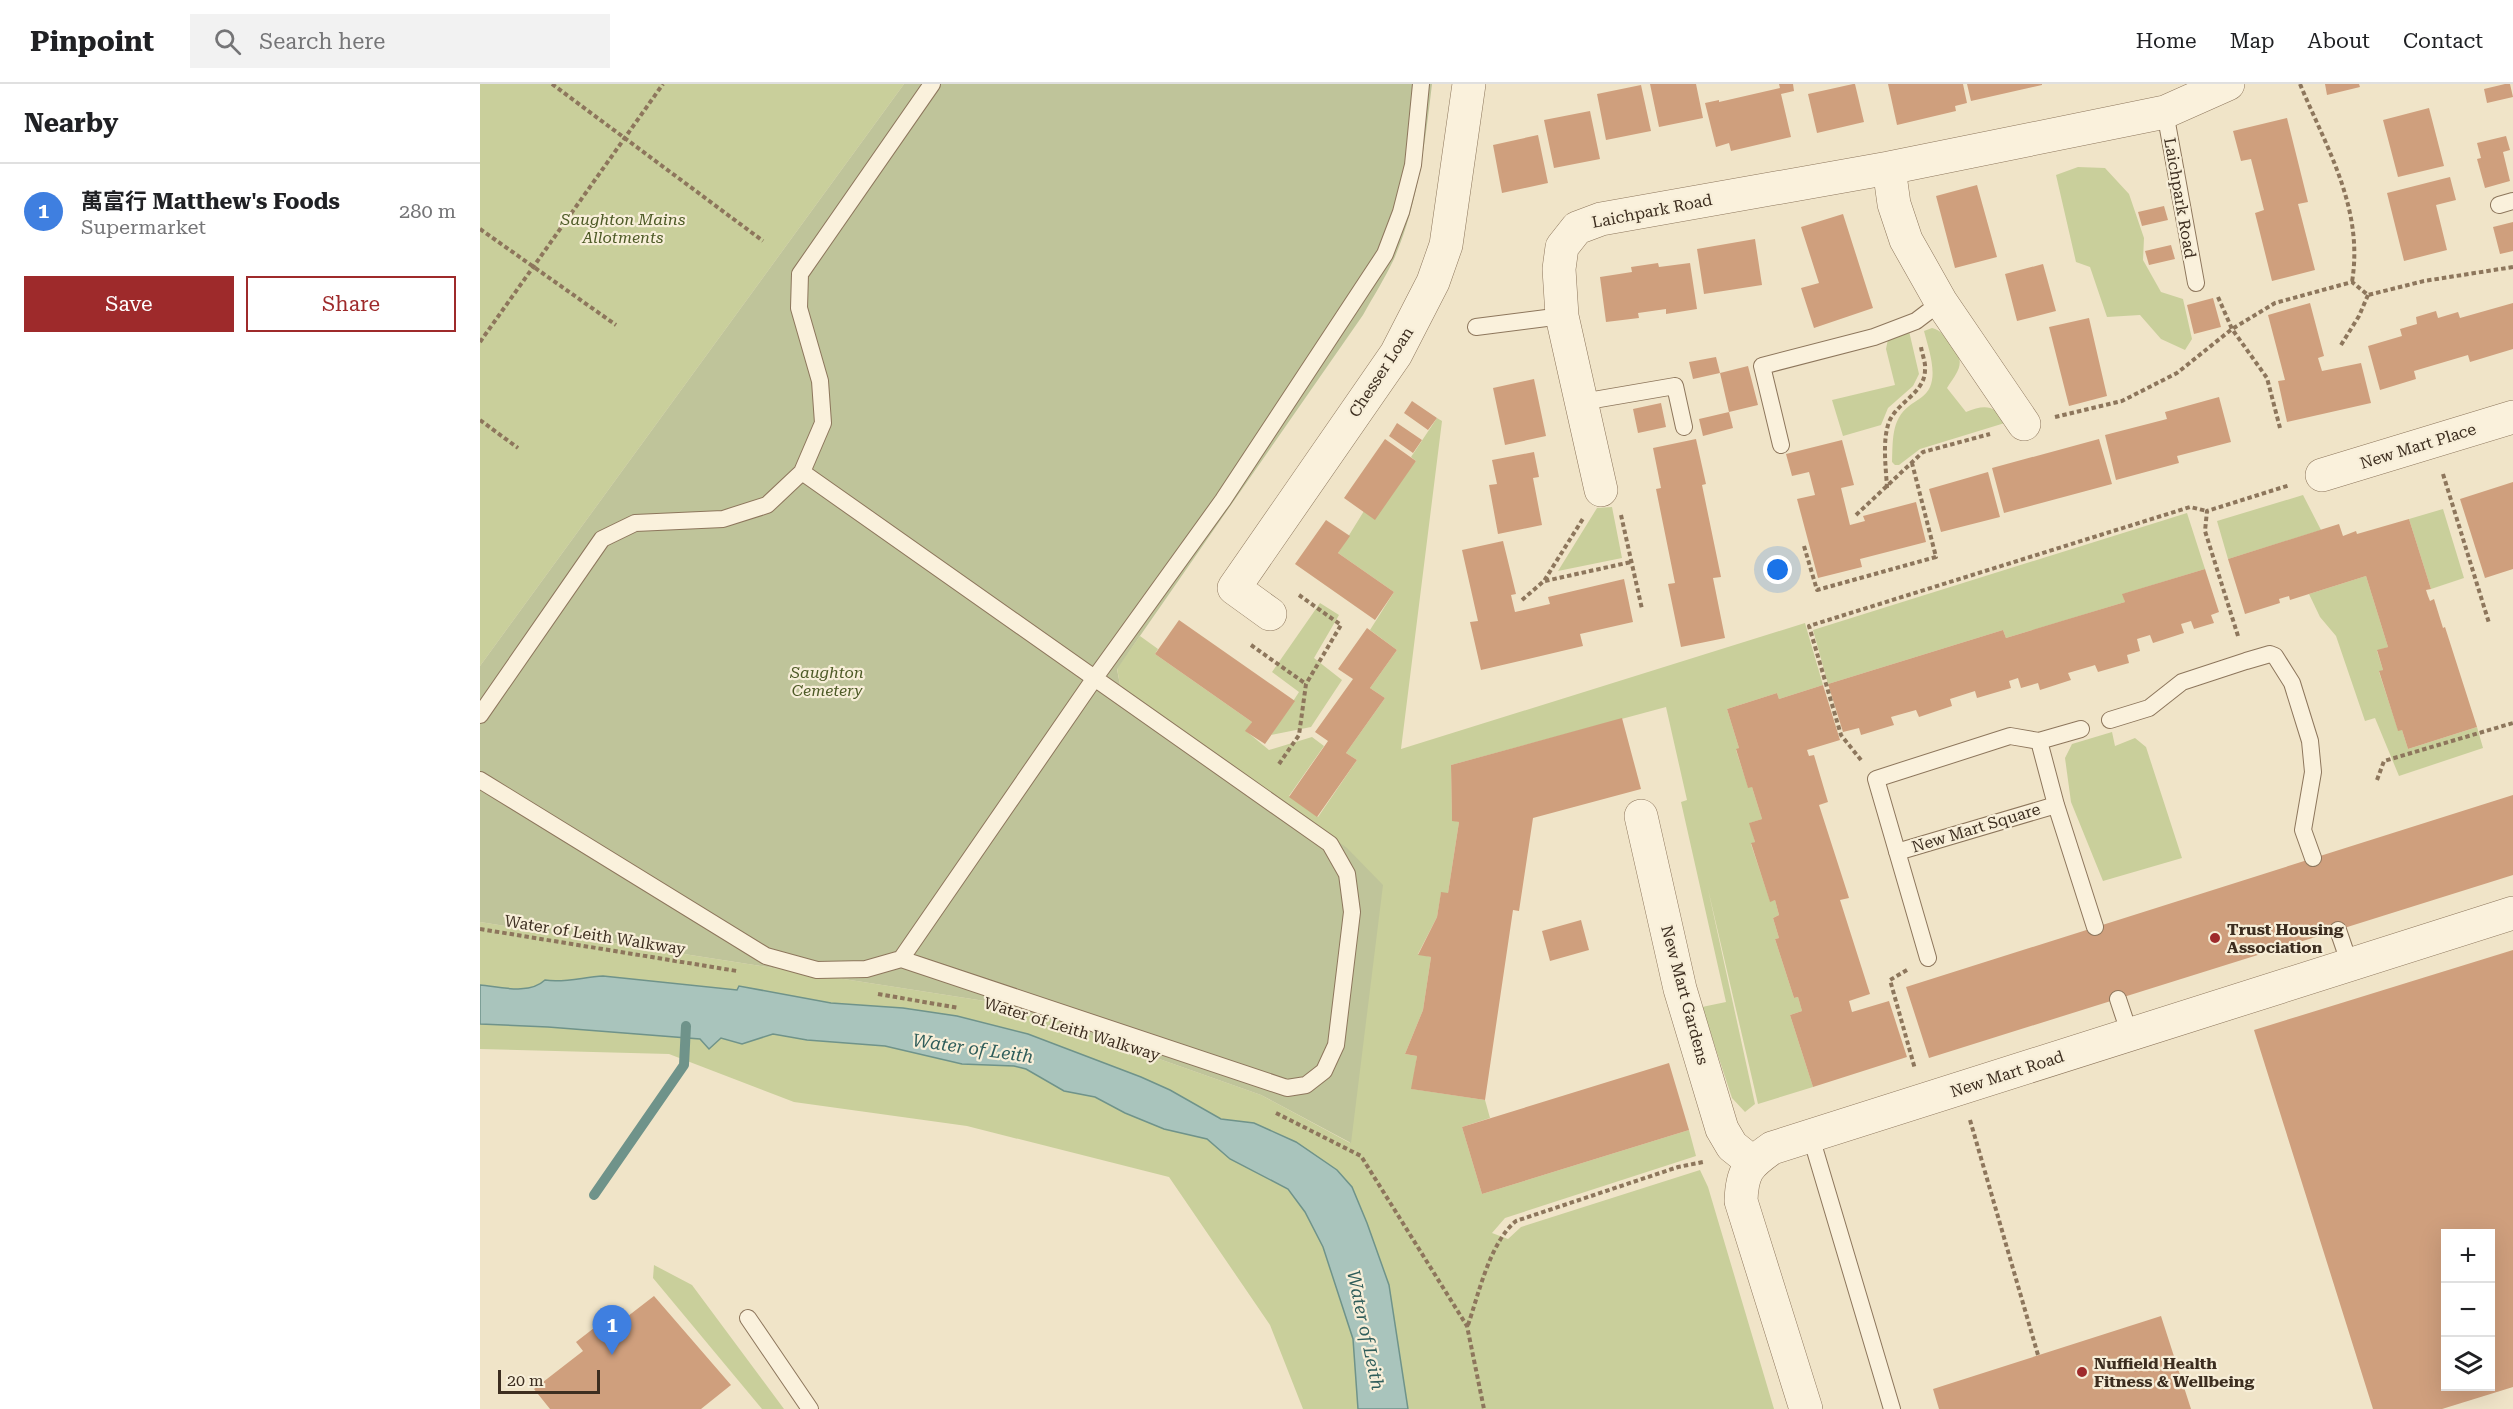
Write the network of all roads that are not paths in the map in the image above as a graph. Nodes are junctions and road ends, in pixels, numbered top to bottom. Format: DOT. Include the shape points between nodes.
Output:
graph roads {
  1 [pos="932,84"];
  2 [pos="1421,84"];
  3 [pos="1469,84"];
  4 [pos="2228,84"];
  5 [pos="2165,112"];
  6 [pos="1889,168"];
  7 [pos="2196,283"];
  8 [pos="1928,311"];
  9 [pos="1562,316"];
  10 [pos="1476,327"];
  11 [pos="1582,402"];
  12 [pos="2513,417"];
  13 [pos="2024,424"];
  14 [pos="1684,427"];
  15 [pos="1781,446"];
  16 [pos="802,472"];
  17 [pos="2322,475"];
  18 [pos="1601,490"];
  19 [pos="1270,614"];
  20 [pos="1094,679"];
  21 [pos="480,715"];
  22 [pos="2110,720"];
  23 [pos="2081,729"];
  24 [pos="2039,741"];
  25 [pos="480,780"];
  26 [pos="2056,805"];
  27 [pos="1641,816"];
  28 [pos="1897,852"];
  29 [pos="2313,858"];
  30 [pos="2513,913"];
  31 [pos="2095,927"];
  32 [pos="2338,930"];
  33 [pos="1929,958"];
  34 [pos="901,959"];
  35 [pos="2350,964"];
  36 [pos="2118,999"];
  37 [pos="2130,1035"];
  38 [pos="1811,1137"];
  39 [pos="1752,1162"];
  40 [pos="748,1318"];
  41 [pos="810,1409"];
  42 [pos="1806,1409"];
  43 [pos="1892,1409"];
  1 -- 16 [label="lane" via="800,274 799,308 820,381 823,423"];
  2 -- 20 [label="lane" via="1413,165 1385,254 1222,500"];
  3 -- 19 [label="street, Chesser Loan" via="1446,245 1433,282 1396,354 1234,588"];
  4 -- 5 [label="street, Laichpark Road"];
  5 -- 6 [label="street, Laichpark Road"];
  5 -- 7 [label="lane, Laichpark Road"];
  6 -- 8 [label="street" via="1894,204"];
  6 -- 9 [label="street, Laichpark Road" via="1601,219 1576,228 1562,248"];
  8 -- 13 [label="street"];
  8 -- 15 [label="lane" via="1874,338 1762,366"];
  9 -- 10 [label="lane"];
  9 -- 11 [label="street, Laichpark Road"];
  11 -- 14 [label="lane" via="1675,386"];
  11 -- 18 [label="street, Laichpark Road"];
  12 -- 17 [label="street, New Mart Place"];
  16 -- 20 [label="lane"];
  16 -- 21 [label="lane" via="767,504 723,519 635,523 602,539"];
  20 -- 34 [label="lane"];
  20 -- 34 [label="lane" via="1330,844 1347,874 1352,912 1336,1045 1324,1071 1306,1085 1287,1088"];
  22 -- 29 [label="lane" via="2149,708 2182,682 2270,654 2275,656 2292,684 2310,741 2313,772 2303,830"];
  23 -- 24 [label="lane"];
  24 -- 26 [label="lane, New Mart Square"];
  24 -- 28 [label="lane, New Mart Square" via="2010,736 1876,779"];
  25 -- 34 [label="lane" via="766,956 817,970 866,969"];
  26 -- 28 [label="lane, New Mart Square"];
  26 -- 31 [label="lane, New Mart Square"];
  27 -- 39 [label="street, New Mart Gardens" via="1680,989 1722,1129 1732,1146"];
  28 -- 33 [label="lane, New Mart Square"];
  30 -- 35 [label="street, New Mart Road"];
  32 -- 35 [label="lane"];
  35 -- 37 [label="street, New Mart Road"];
  36 -- 37 [label="lane"];
  37 -- 38 [label="street, New Mart Road"];
  38 -- 39 [label="street, New Mart Road" via="1772,1148"];
  38 -- 43 [label="lane"];
  39 -- 42 [label="street" via="1742,1179 1741,1201"];
  40 -- 41 [label="lane"];
}
